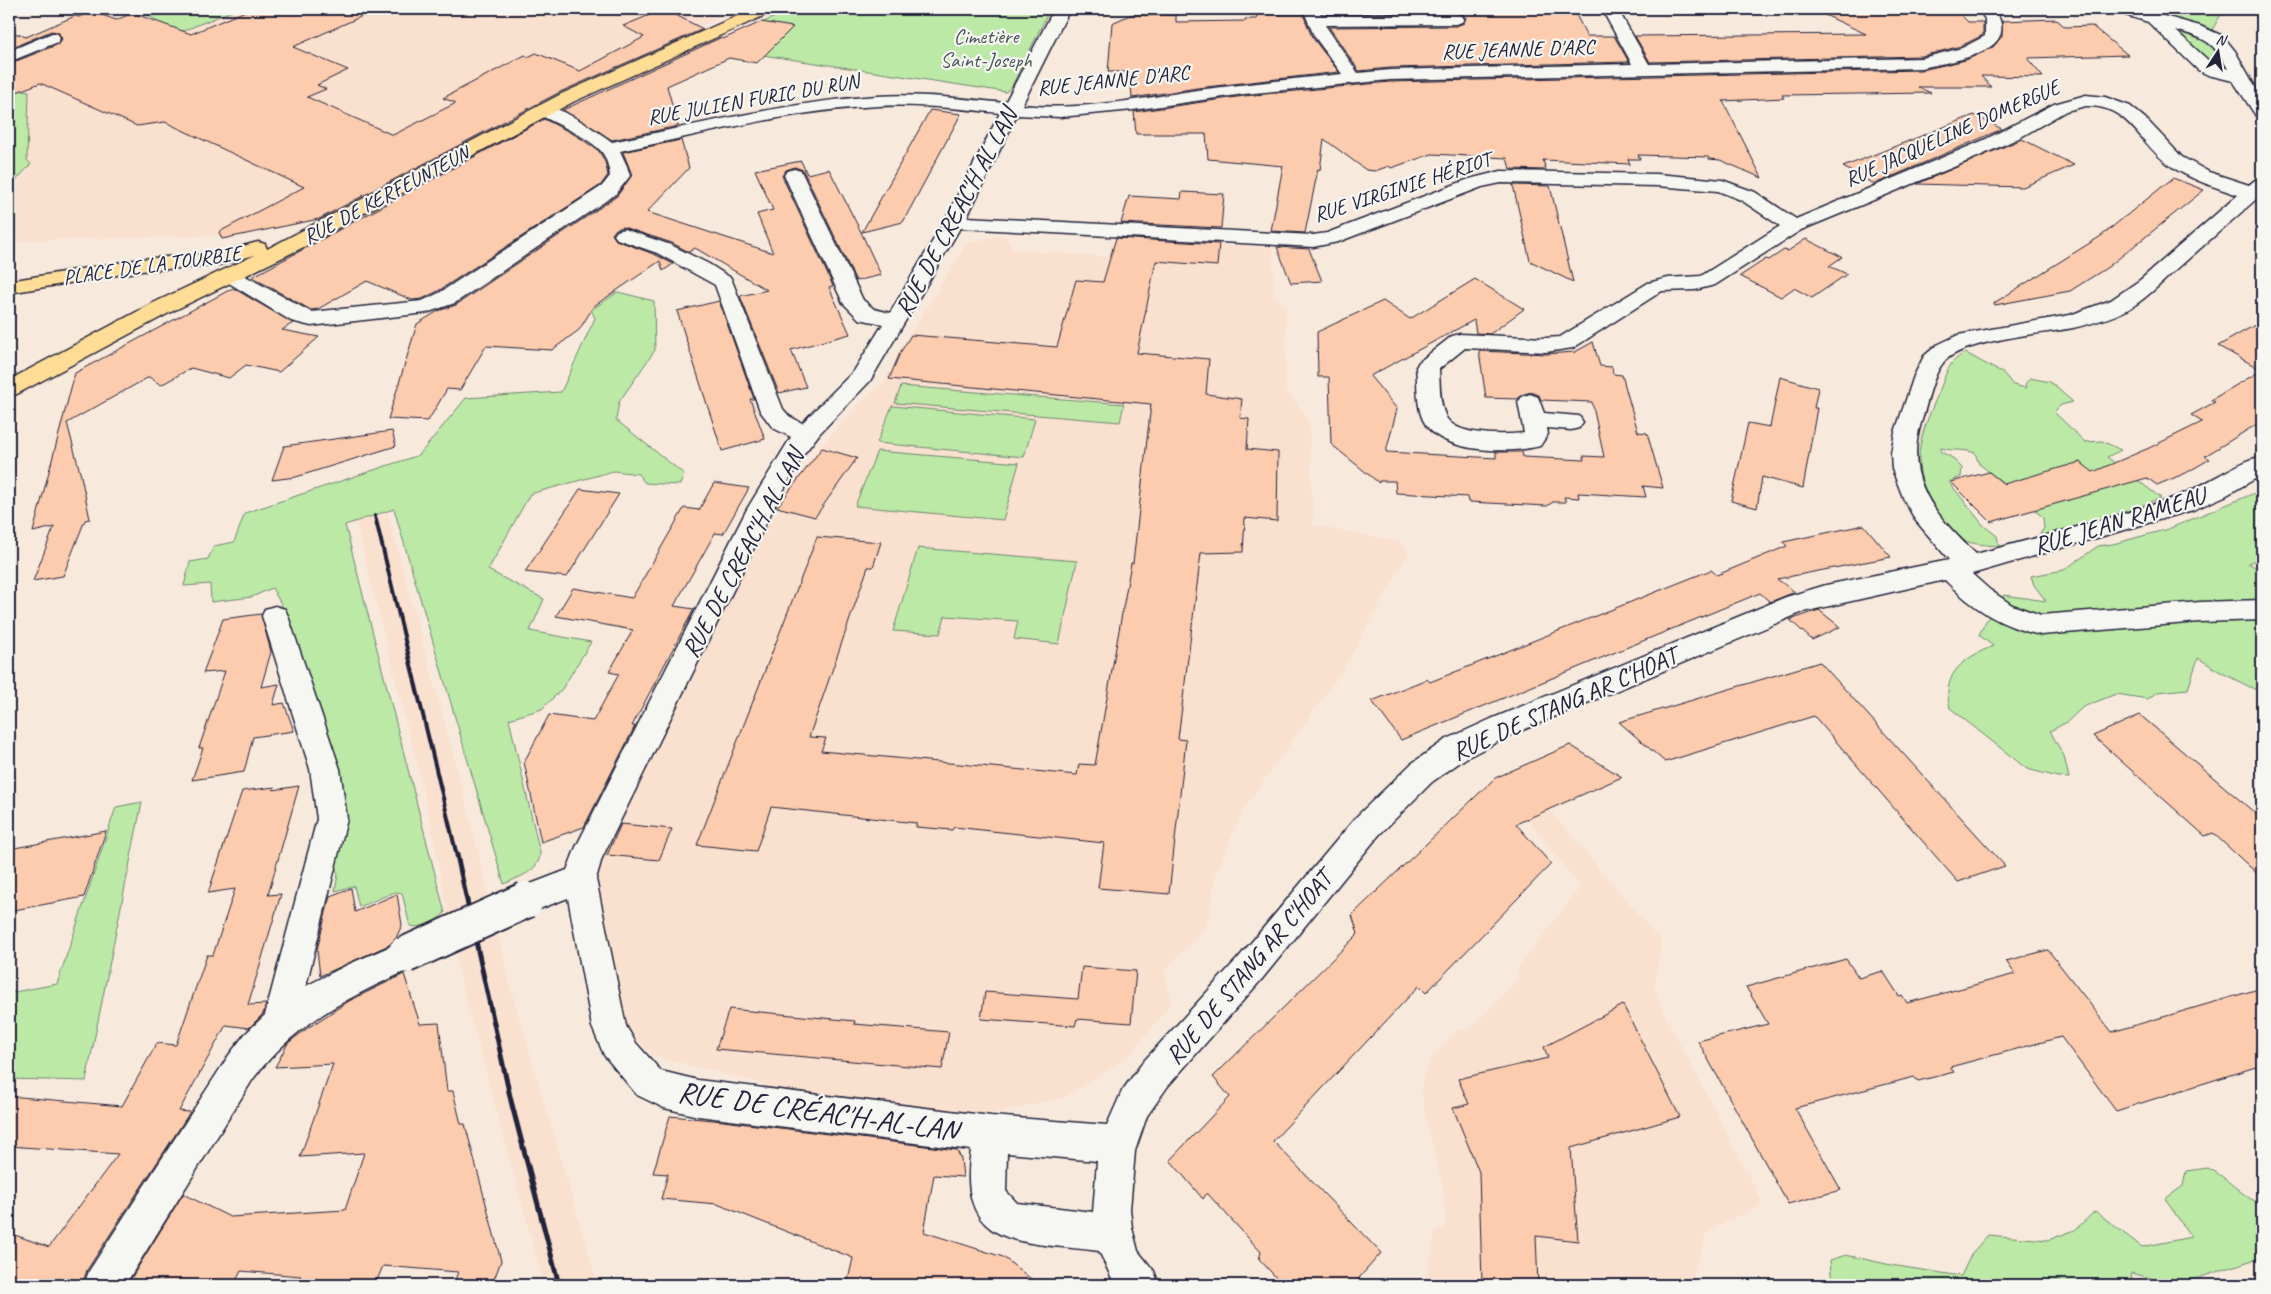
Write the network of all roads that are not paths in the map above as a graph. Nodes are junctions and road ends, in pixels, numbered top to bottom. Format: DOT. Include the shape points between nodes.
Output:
graph roads {
  1 [pos="766,9"];
  2 [pos="1062,9"];
  3 [pos="1986,9"];
  4 [pos="2122,9"];
  5 [pos="1614,11"];
  6 [pos="1313,15"];
  7 [pos="2151,17"];
  8 [pos="1456,20"];
  9 [pos="52,38"];
  10 [pos="9,56"];
  11 [pos="1643,68"];
  12 [pos="2241,77"];
  13 [pos="1353,78"];
  14 [pos="1011,109"];
  15 [pos="544,110"];
  16 [pos="2262,112"];
  17 [pos="609,148"];
  18 [pos="794,175"];
  19 [pos="2257,189"];
  20 [pos="348,214"];
  21 [pos="954,222"];
  22 [pos="1794,226"];
  23 [pos="624,235"];
  24 [pos="175,262"];
  25 [pos="231,276"];
  26 [pos="9,287"];
  27 [pos="160,308"];
  28 [pos="896,321"];
  29 [pos="9,389"];
  30 [pos="1571,422"];
  31 [pos="805,435"];
  32 [pos="2262,464"];
  33 [pos="1961,567"];
  34 [pos="2262,610"];
  35 [pos="275,616"];
  36 [pos="580,879"];
  37 [pos="280,1022"];
  38 [pos="991,1134"];
  39 [pos="1118,1144"];
  40 [pos="1113,1234"];
  41 [pos="103,1285"];
  42 [pos="1140,1285"];
  1 -- 15 [label="main road, RUE DE KERFEUNTEUN"];
  2 -- 14 [label="street, RUE DE CREAC'H AL LAN"];
  3 -- 11 [label="street, RUE JEANNE D'ARC" via="1993,19 1991,39 1968,52 1934,61 1889,65"];
  4 -- 7 [label="street"];
  5 -- 11 [label="street"];
  6 -- 8 [label="street"];
  6 -- 13 [label="street"];
  7 -- 12 [label="street" via="2204,66"];
  7 -- 12 [label="street" via="2217,40"];
  9 -- 10 [label="street"];
  11 -- 13 [label="street, RUE JEANNE D'ARC"];
  12 -- 16 [label="street"];
  13 -- 14 [label="street, RUE JEANNE D'ARC" via="1075,111"];
  14 -- 17 [label="street, RUE JULIEN FURIC DU RUN" via="921,100 846,104 762,116"];
  14 -- 21 [label="street, RUE DE CREAC'H AL LAN"];
  15 -- 17 [label="street"];
  15 -- 20 [label="main road, RUE DE KERFEUNTEUN"];
  17 -- 25 [label="street" via="620,176 609,190 442,301 426,307 306,318"];
  18 -- 28 [label="street" via="854,303 867,314"];
  19 -- 22 [label="street, RUE JACQUELINE DOMERGUE" via="2205,177 2162,149 2130,114 2104,102 2084,101 2066,105 2015,133"];
  19 -- 33 [label="street" via="2119,305 2074,321 1966,340 1949,346 1932,358 1909,422 1903,463 1920,505"];
  20 -- 24 [label="main road, PLACE DE LA TOURBIE" via="241,253 209,261"];
  20 -- 25 [label="main road, RUE DE KERFEUNTEUN"];
  21 -- 22 [label="street, RUE VIRGINIE HÉRIOT" via="1313,241 1331,238 1476,183 1502,177 1708,184 1748,196"];
  21 -- 28 [label="street, RUE DE CREAC'H AL LAN"];
  22 -- 30 [label="street, RUE JACQUELINE DOMERGUE" via="1708,281 1665,283 1655,287 1565,344 1460,341 1427,367 1435,421 1455,436 1473,440 1532,440 1536,434 1532,411"];
  23 -- 31 [label="street" via="664,249 724,282 772,411 790,428"];
  24 -- 26 [label="main road, PLACE DE LA TOURBIE"];
  24 -- 27 [label="main road" via="188,268 190,278"];
  25 -- 27 [label="main road, RUE DE KERFEUNTEUN"];
  27 -- 29 [label="main road, RUE DE KERFEUNTEUN"];
  28 -- 31 [label="street, RUE DE CREAC'H AL LAN" via="862,376"];
  31 -- 36 [label="street, RUE DE CREAC'H AL LAN" via="740,546 715,603 587,858"];
  32 -- 33 [label="street, RUE JEAN RAMEAU" via="2184,504"];
  33 -- 34 [label="street" via="1974,594 1997,610 2041,625"];
  33 -- 39 [label="street, RUE DE STANG AR C'HOAT" via="1795,604 1501,727 1441,758 1362,831 1272,943 1146,1086 1128,1116"];
  35 -- 37 [label="street" via="325,769 332,819"];
  36 -- 37 [label="street, bridge" via="526,900 333,989"];
  36 -- 38 [label="street, RUE DE CRÉAC'H-AL-LAN" via="609,1027 624,1055 650,1083 664,1090 698,1098"];
  37 -- 41 [label="street" via="249,1055"];
  38 -- 39 [label="street, RUE DE CRÉAC'H-AL-LAN"];
  38 -- 40 [label="street" via="987,1184 989,1198 1001,1214 1013,1221"];
  39 -- 40 [label="street, RUE DE STANG AR C'HOAT" via="1112,1200"];
  40 -- 42 [label="street, RUE DE STANG AR C'HOAT" via="1123,1264"];
}
